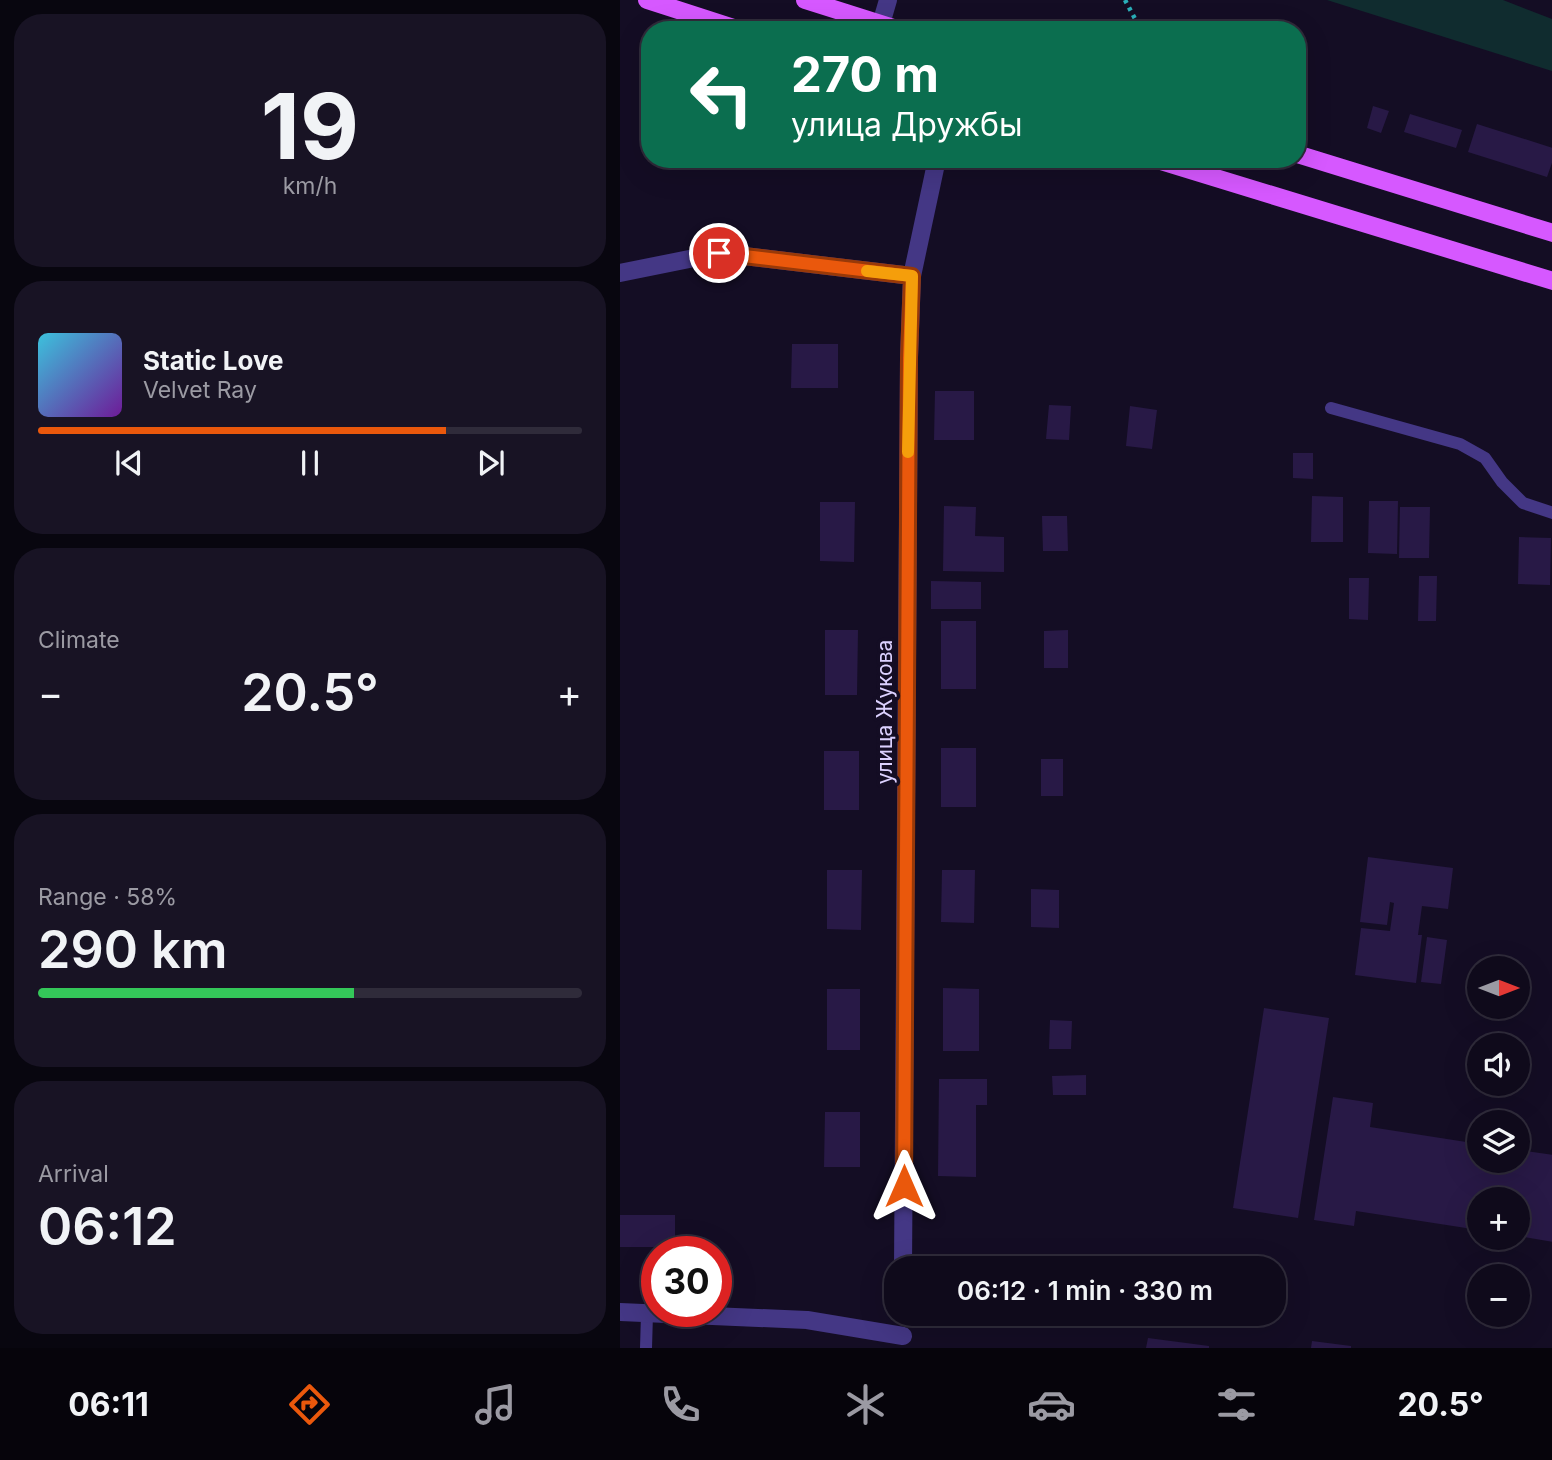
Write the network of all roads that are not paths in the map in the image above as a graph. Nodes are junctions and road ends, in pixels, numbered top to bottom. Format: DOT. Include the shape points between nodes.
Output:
graph roads {
  1 [pos="647,0"];
  2 [pos="805,0"];
  3 [pos="888,0"];
  4 [pos="712,21"];
  5 [pos="872,21"];
  6 [pos="882,21"];
  7 [pos="1306,157"];
  8 [pos="935,168"];
  9 [pos="1183,168"];
  10 [pos="1553,233"];
  11 [pos="620,273"];
  12 [pos="912,276"];
  13 [pos="1553,281"];
  14 [pos="1331,408"];
  15 [pos="1553,513"];
  16 [pos="903,1256"];
  17 [pos="620,1312"];
  18 [pos="641,1314"];
  19 [pos="732,1317"];
  20 [pos="647,1327"];
  21 [pos="903,1336"];
  22 [pos="646,1348"];
  1 -- 4 [label="main road"];
  2 -- 5 [label="main road"];
  3 -- 6 [label="street"];
  7 -- 10 [label="main road"];
  8 -- 12 [label="street, улица Жукова"];
  9 -- 13 [label="main road"];
  11 -- 12 [label="street" via="719,253"];
  12 -- 16 [label="street, улица Жукова"];
  14 -- 15 [label="lane" via="1460,444 1485,458 1523,503"];
  17 -- 18 [label="street"];
  19 -- 21 [label="street" via="807,1320"];
  20 -- 22 [label="lane"];
}
